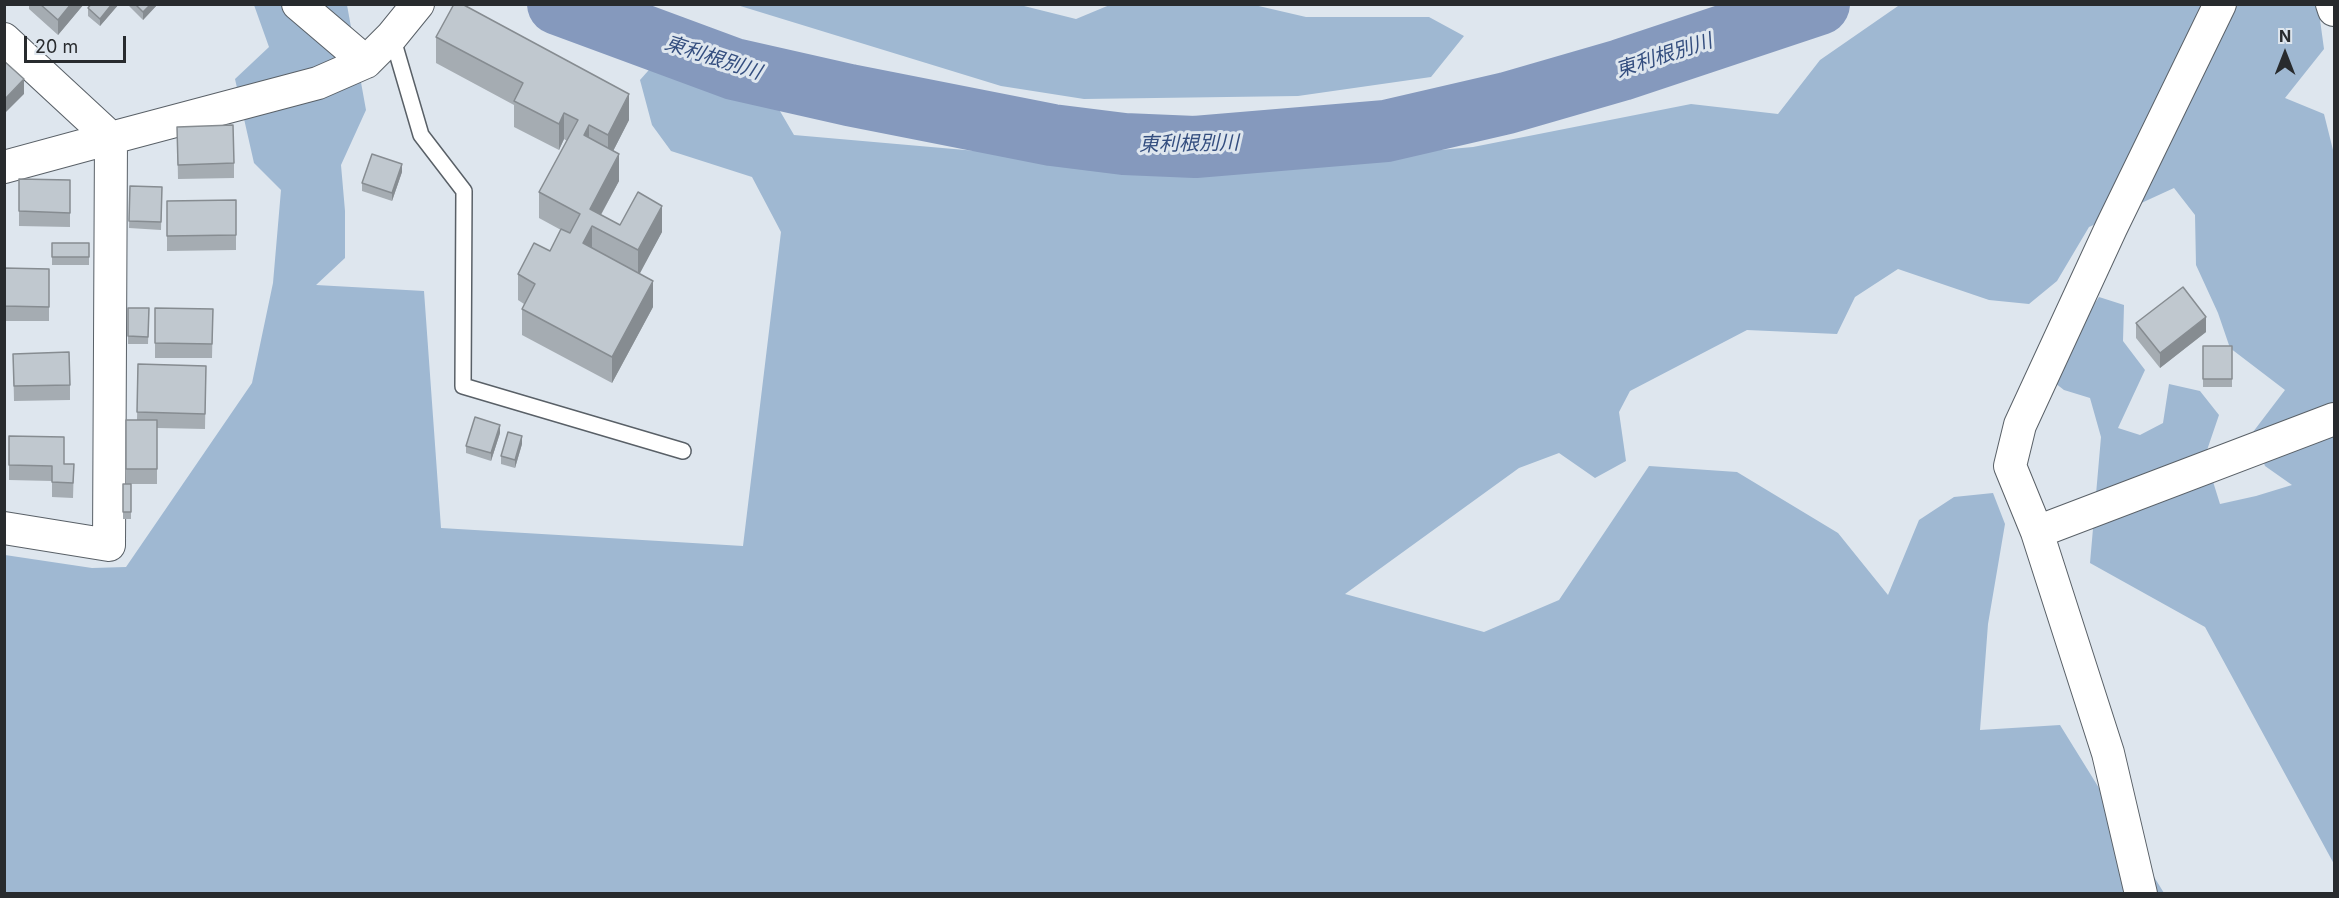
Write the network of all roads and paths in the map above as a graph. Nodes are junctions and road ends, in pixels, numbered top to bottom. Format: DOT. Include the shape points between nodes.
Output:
graph roads {
  1 [pos="298,4"];
  2 [pos="418,4"];
  3 [pos="2220,4"];
  4 [pos="2332,4"];
  5 [pos="2334,10"];
  6 [pos="392,36"];
  7 [pos="4,39"];
  8 [pos="366,62"];
  9 [pos="111,138"];
  10 [pos="4,167"];
  11 [pos="2334,419"];
  12 [pos="683,451"];
  13 [pos="4,528"];
  14 [pos="2037,532"];
  15 [pos="2141,894"];
  1 -- 8 [label="street"];
  2 -- 6 [label="street"];
  3 -- 14 [label="street" via="2020,425 2010,466"];
  4 -- 5 [label="street"];
  6 -- 8 [label="street"];
  6 -- 12 [label="lane" via="421,135 464,191 463,386"];
  7 -- 9 [label="street"];
  8 -- 9 [label="street" via="318,83"];
  9 -- 10 [label="street"];
  9 -- 13 [label="street" via="109,545"];
  11 -- 14 [label="street"];
  14 -- 15 [label="street" via="2108,753"];
}
